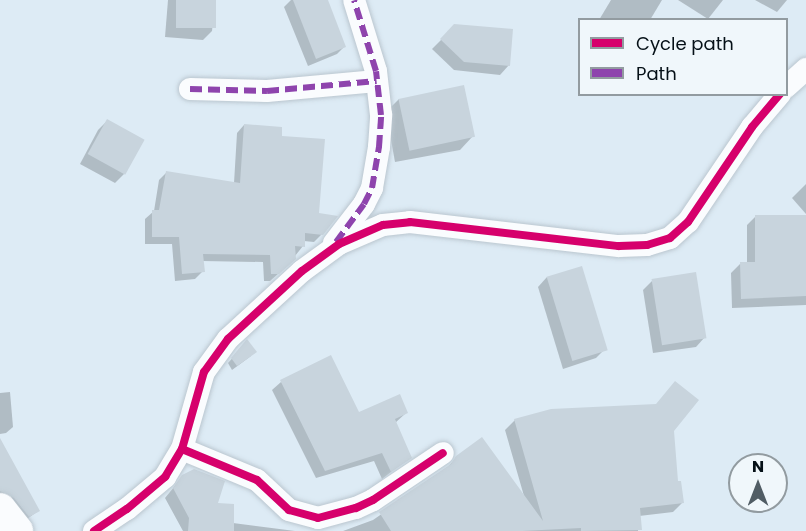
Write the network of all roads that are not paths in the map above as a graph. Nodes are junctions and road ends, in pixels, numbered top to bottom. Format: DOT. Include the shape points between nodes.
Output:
graph roads {
  1 [pos="354,0"];
  2 [pos="806,69"];
  3 [pos="377,81"];
  4 [pos="788,85"];
  5 [pos="190,89"];
  6 [pos="778,96"];
  7 [pos="320,257"];
  8 [pos="182,449"];
  9 [pos="443,453"];
  10 [pos="0,509"];
  11 [pos="318,525"];
  12 [pos="17,531"];
  13 [pos="94,531"];
  1 -- 3 [label="street"];
  2 -- 4 [label="street"];
  3 -- 5 [label="street" via="267,91"];
  3 -- 7 [label="street" via="381,115 372,188 341,238"];
  6 -- 7 [label="street" via="752,127 688,222 670,238 648,245 620,246 425,222 396,222 353,236"];
  7 -- 8 [label="street" via="243,323 210,364"];
  8 -- 11 [label="street" via="257,480 289,510"];
  8 -- 13 [label="street" via="156,486"];
  9 -- 11 [label="street" via="374,500"];
  10 -- 12 [label="main road"];
}
